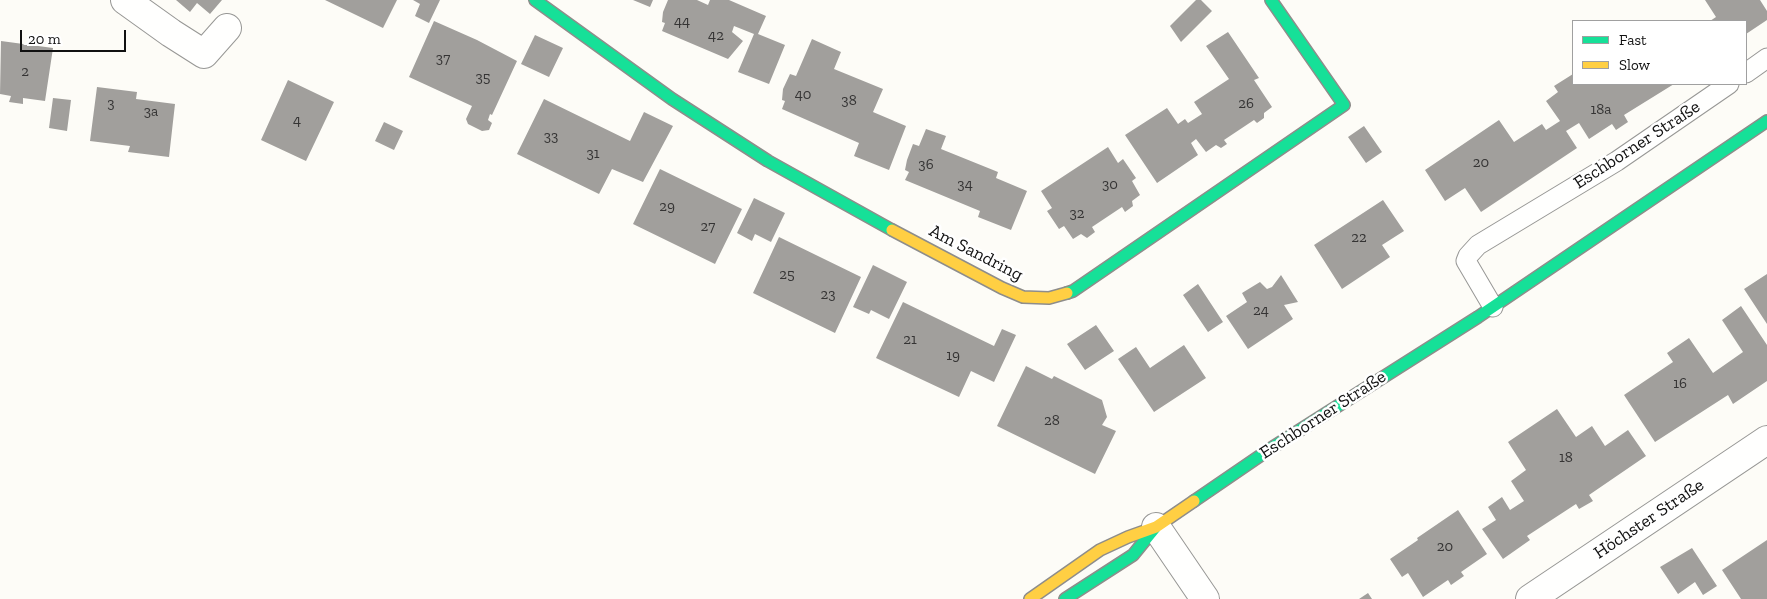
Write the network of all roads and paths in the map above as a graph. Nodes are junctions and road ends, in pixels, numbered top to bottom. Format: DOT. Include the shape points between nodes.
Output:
graph roads {
  1 [pos="125,0"];
  2 [pos="535,0"];
  3 [pos="1271,0"];
  4 [pos="227,28"];
  5 [pos="1767,58"];
  6 [pos="1747,72"];
  7 [pos="1729,85"];
  8 [pos="1767,121"];
  9 [pos="1493,306"];
  10 [pos="1767,440"];
  11 [pos="1156,527"];
  12 [pos="1030,599"];
  13 [pos="1065,599"];
  14 [pos="1205,599"];
  15 [pos="1530,599"];
  1 -- 4 [label="street" via="204,54"];
  2 -- 3 [label="street, Am Sandring" via="672,99 768,161 1002,288 1024,297 1050,298 1073,291 1344,105"];
  5 -- 6 [label="lane"];
  7 -- 9 [label="lane, Eschborner Straße" via="1616,161 1478,245 1466,261"];
  8 -- 9 [label="street, Eschborner Straße"];
  9 -- 11 [label="street, Eschborner Straße" via="1270,449"];
  10 -- 15 [label="street, Höchster Straße"];
  11 -- 12 [label="street, Eschborner Straße" via="1100,550"];
  11 -- 13 [label="street, Eschborner Straße" via="1133,555"];
  11 -- 14 [label="street"];
}
